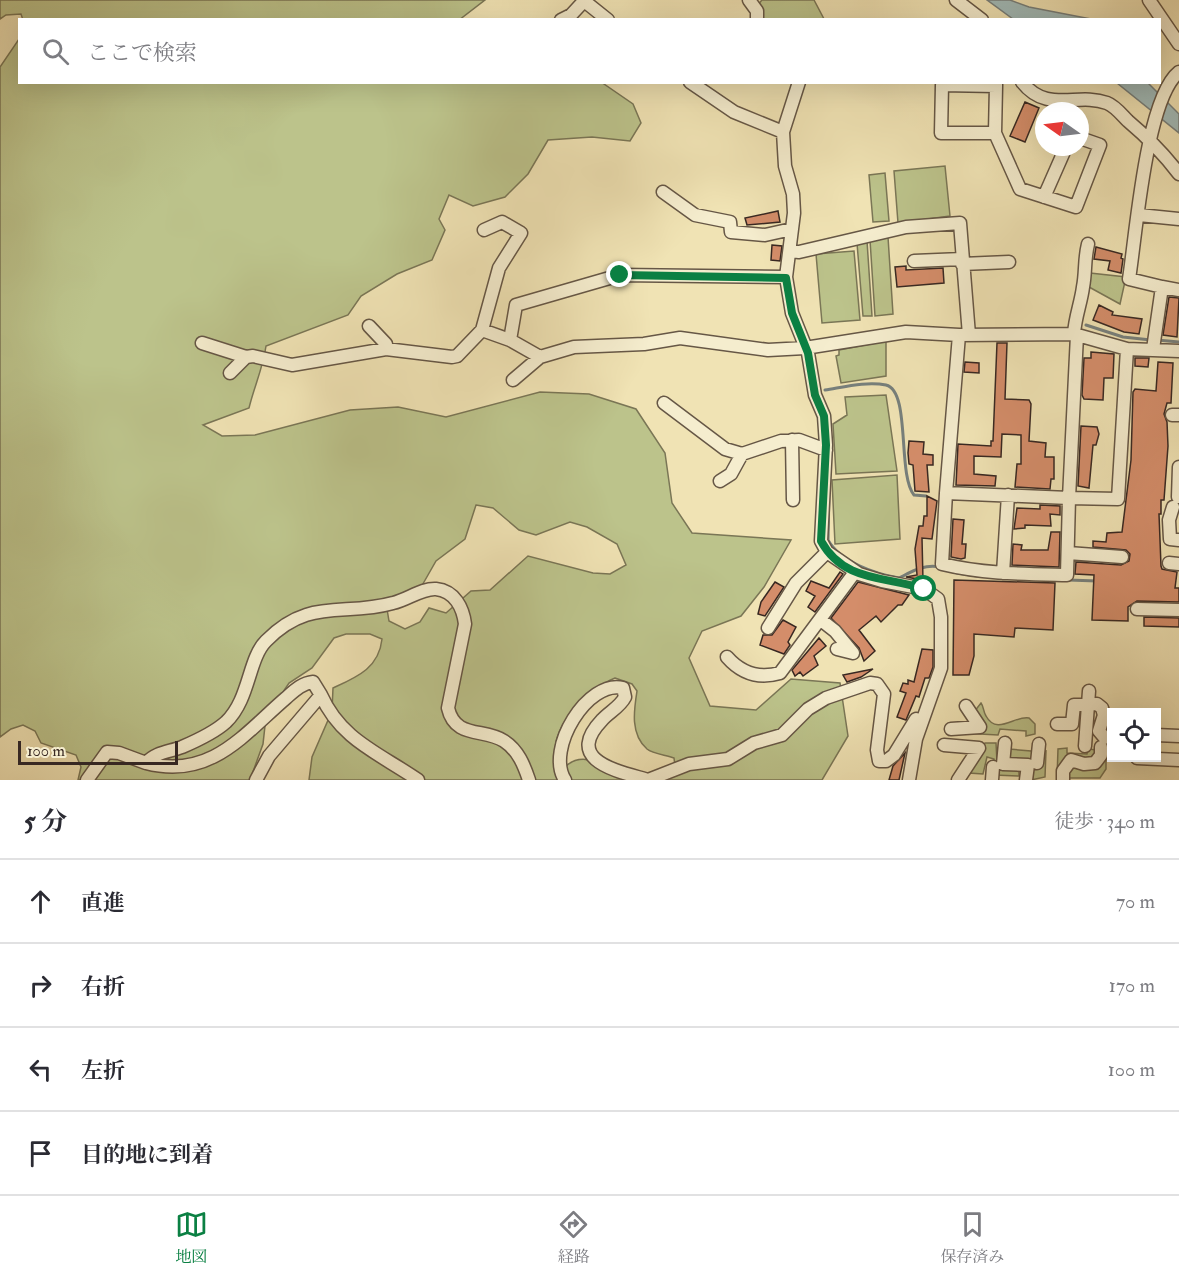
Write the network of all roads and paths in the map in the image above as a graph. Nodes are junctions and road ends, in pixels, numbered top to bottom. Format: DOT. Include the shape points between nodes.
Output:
graph roads {
  1 [pos="749,0"];
  2 [pos="956,0"];
  3 [pos="1149,0"];
  4 [pos="583,1"];
  5 [pos="565,18"];
  6 [pos="605,18"];
  7 [pos="757,18"];
  8 [pos="979,18"];
  9 [pos="1179,44"];
  10 [pos="1176,75"];
  11 [pos="693,84"];
  12 [pos="798,84"];
  13 [pos="996,84"];
  14 [pos="1023,84"];
  15 [pos="1051,102"];
  16 [pos="1084,102"];
  17 [pos="783,132"];
  18 [pos="995,133"];
  19 [pos="1151,135"];
  20 [pos="1089,141"];
  21 [pos="1062,156"];
  22 [pos="1179,174"];
  23 [pos="663,192"];
  24 [pos="1044,196"];
  25 [pos="1138,215"];
  26 [pos="1179,219"];
  27 [pos="792,229"];
  28 [pos="484,230"];
  29 [pos="1088,244"];
  30 [pos="791,251"];
  31 [pos="914,261"];
  32 [pos="962,262"];
  33 [pos="1010,262"];
  34 [pos="786,278"];
  35 [pos="1162,287"];
  36 [pos="1179,290"];
  37 [pos="369,326"];
  38 [pos="482,330"];
  39 [pos="1076,334"];
  40 [pos="964,335"];
  41 [pos="510,340"];
  42 [pos="1154,341"];
  43 [pos="202,343"];
  44 [pos="386,348"];
  45 [pos="805,348"];
  46 [pos="1127,349"];
  47 [pos="1179,351"];
  48 [pos="246,357"];
  49 [pos="540,357"];
  50 [pos="230,373"];
  51 [pos="513,380"];
  52 [pos="664,404"];
  53 [pos="792,440"];
  54 [pos="826,450"];
  55 [pos="742,454"];
  56 [pos="1179,467"];
  57 [pos="720,481"];
  58 [pos="946,493"];
  59 [pos="1008,495"];
  60 [pos="1069,498"];
  61 [pos="793,500"];
  62 [pos="1175,502"];
  63 [pos="1179,540"];
  64 [pos="827,552"];
  65 [pos="1068,553"];
  66 [pos="1122,557"];
  67 [pos="855,572"];
  68 [pos="1003,573"];
  69 [pos="1137,609"];
  70 [pos="1179,610"];
  71 [pos="821,620"];
  72 [pos="768,628"];
  73 [pos="837,649"];
  74 [pos="727,657"];
  75 [pos="1089,690"];
  76 [pos="934,693"];
  77 [pos="321,695"];
  78 [pos="1088,705"];
  79 [pos="966,706"];
  80 [pos="1057,724"];
  81 [pos="951,729"];
  82 [pos="1161,735"];
  83 [pos="1179,736"];
  84 [pos="1107,737"];
  85 [pos="1005,743"];
  86 [pos="1039,744"];
  87 [pos="944,745"];
  88 [pos="1085,746"];
  89 [pos="1101,747"];
  90 [pos="1161,759"];
  91 [pos="1179,760"];
  92 [pos="146,763"];
  93 [pos="1037,763"];
  94 [pos="993,767"];
  95 [pos="87,780"];
  96 [pos="256,780"];
  97 [pos="418,780"];
  98 [pos="529,780"];
  99 [pos="565,780"];
  100 [pos="909,780"];
  101 [pos="958,780"];
  102 [pos="992,780"];
  103 [pos="1026,780"];
  104 [pos="1063,780"];
  1 -- 7 [label="street" via="757,10"];
  2 -- 8 [label="street"];
  3 -- 9 [label="street"];
  4 -- 5 [label="street"];
  4 -- 6 [label="street"];
  10 -- 19 [label="street" via="1162,98"];
  11 -- 17 [label="street" via="734,112"];
  12 -- 17 [label="street"];
  13 -- 18 [label="street"];
  13 -- 18 [label="street" via="942,85 940,133"];
  14 -- 15 [label="street"];
  16 -- 19 [label="street" via="1110,104"];
  17 -- 27 [label="street" via="785,166 793,194"];
  18 -- 24 [label="street" via="1020,189"];
  19 -- 22 [label="street"];
  19 -- 25 [label="street"];
  20 -- 24 [label="street" via="1100,145 1076,207"];
  21 -- 24 [label="street"];
  23 -- 27 [label="street" via="695,215 730,222 731,232 765,235"];
  25 -- 26 [label="street"];
  25 -- 35 [label="street" via="1129,279"];
  27 -- 30 [label="street"];
  28 -- 38 [label="street" via="502,222 521,233 499,268"];
  29 -- 39 [label="street" via="1083,264 1084,286 1075,314"];
  30 -- 32 [label="street" via="906,227 960,223"];
  30 -- 34 [label="street"];
  31 -- 32 [label="street"];
  32 -- 33 [label="street"];
  32 -- 40 [label="street"];
  34 -- 41 [label="street" via="620,275 516,305"];
  34 -- 45 [label="street" via="792,313"];
  35 -- 36 [label="street"];
  35 -- 42 [label="street"];
  37 -- 44 [label="street"];
  38 -- 41 [label="street"];
  38 -- 44 [label="street" via="458,356"];
  39 -- 40 [label="street"];
  39 -- 46 [label="street"];
  39 -- 60 [label="street"];
  40 -- 45 [label="street" via="906,332"];
  40 -- 58 [label="street"];
  41 -- 49 [label="street"];
  42 -- 46 [label="street"];
  42 -- 47 [label="street"];
  43 -- 48 [label="street"];
  44 -- 48 [label="street" via="292,365"];
  45 -- 49 [label="street" via="768,350 680,338 574,347"];
  45 -- 54 [label="street" via="815,395 824,416"];
  46 -- 60 [label="street" via="1118,499"];
  48 -- 50 [label="street"];
  49 -- 51 [label="street"];
  52 -- 55 [label="street" via="717,444"];
  53 -- 54 [label="street"];
  53 -- 55 [label="street"];
  53 -- 61 [label="street"];
  54 -- 64 [label="street" via="821,541"];
  55 -- 57 [label="street" via="731,474"];
  56 -- 62 [label="street"];
  58 -- 59 [label="street"];
  58 -- 68 [label="street" via="942,564"];
  59 -- 60 [label="street"];
  59 -- 68 [label="street"];
  60 -- 65 [label="street"];
  62 -- 63 [label="street" via="1169,520 1170,539"];
  64 -- 67 [label="street"];
  64 -- 72 [label="street" via="796,584"];
  65 -- 66 [label="street"];
  65 -- 68 [label="street" via="1067,575"];
  67 -- 71 [label="street"];
  67 -- 76 [label="street" via="920,587 938,599 941,662"];
  69 -- 70 [label="street"];
  71 -- 73 [label="street" via="853,653"];
  71 -- 74 [label="street" via="806,634 779,673 743,671"];
  75 -- 78 [label="street"];
  76 -- 99 [label="street" via="929,693 912,728 886,761 876,758 884,694 877,684 870,683 826,698 782,735 754,743 728,759 689,764 648,780 595,761 588,749 594,730 625,698 623,688 610,687 592,698 570,721 559,758"];
  76 -- 100 [label="street" via="916,739"];
  77 -- 92 [label="street" via="313,682 302,685 241,744 201,766 173,770"];
  77 -- 96 [label="street" via="269,756"];
  77 -- 97 [label="street" via="337,724 352,739"];
  78 -- 80 [label="street" via="1074,705 1072,724"];
  78 -- 84 [label="street" via="1102,708 1099,731"];
  78 -- 88 [label="street"];
  79 -- 81 [label="street" via="980,727"];
  82 -- 83 [label="street"];
  85 -- 103 [label="street" via="1003,764 1028,765"];
  86 -- 93 [label="street"];
  87 -- 101 [label="street" via="979,748"];
  89 -- 104 [label="street" via="1095,763 1071,760 1063,771"];
  90 -- 91 [label="street"];
  92 -- 95 [label="street" via="107,752"];
  92 -- 98 [label="street" via="151,756 182,747 225,723 242,702 264,643 292,620 324,610 384,605 435,589 454,596 464,615 450,714 464,730 503,740 519,755"];
  94 -- 102 [label="street"];
}
